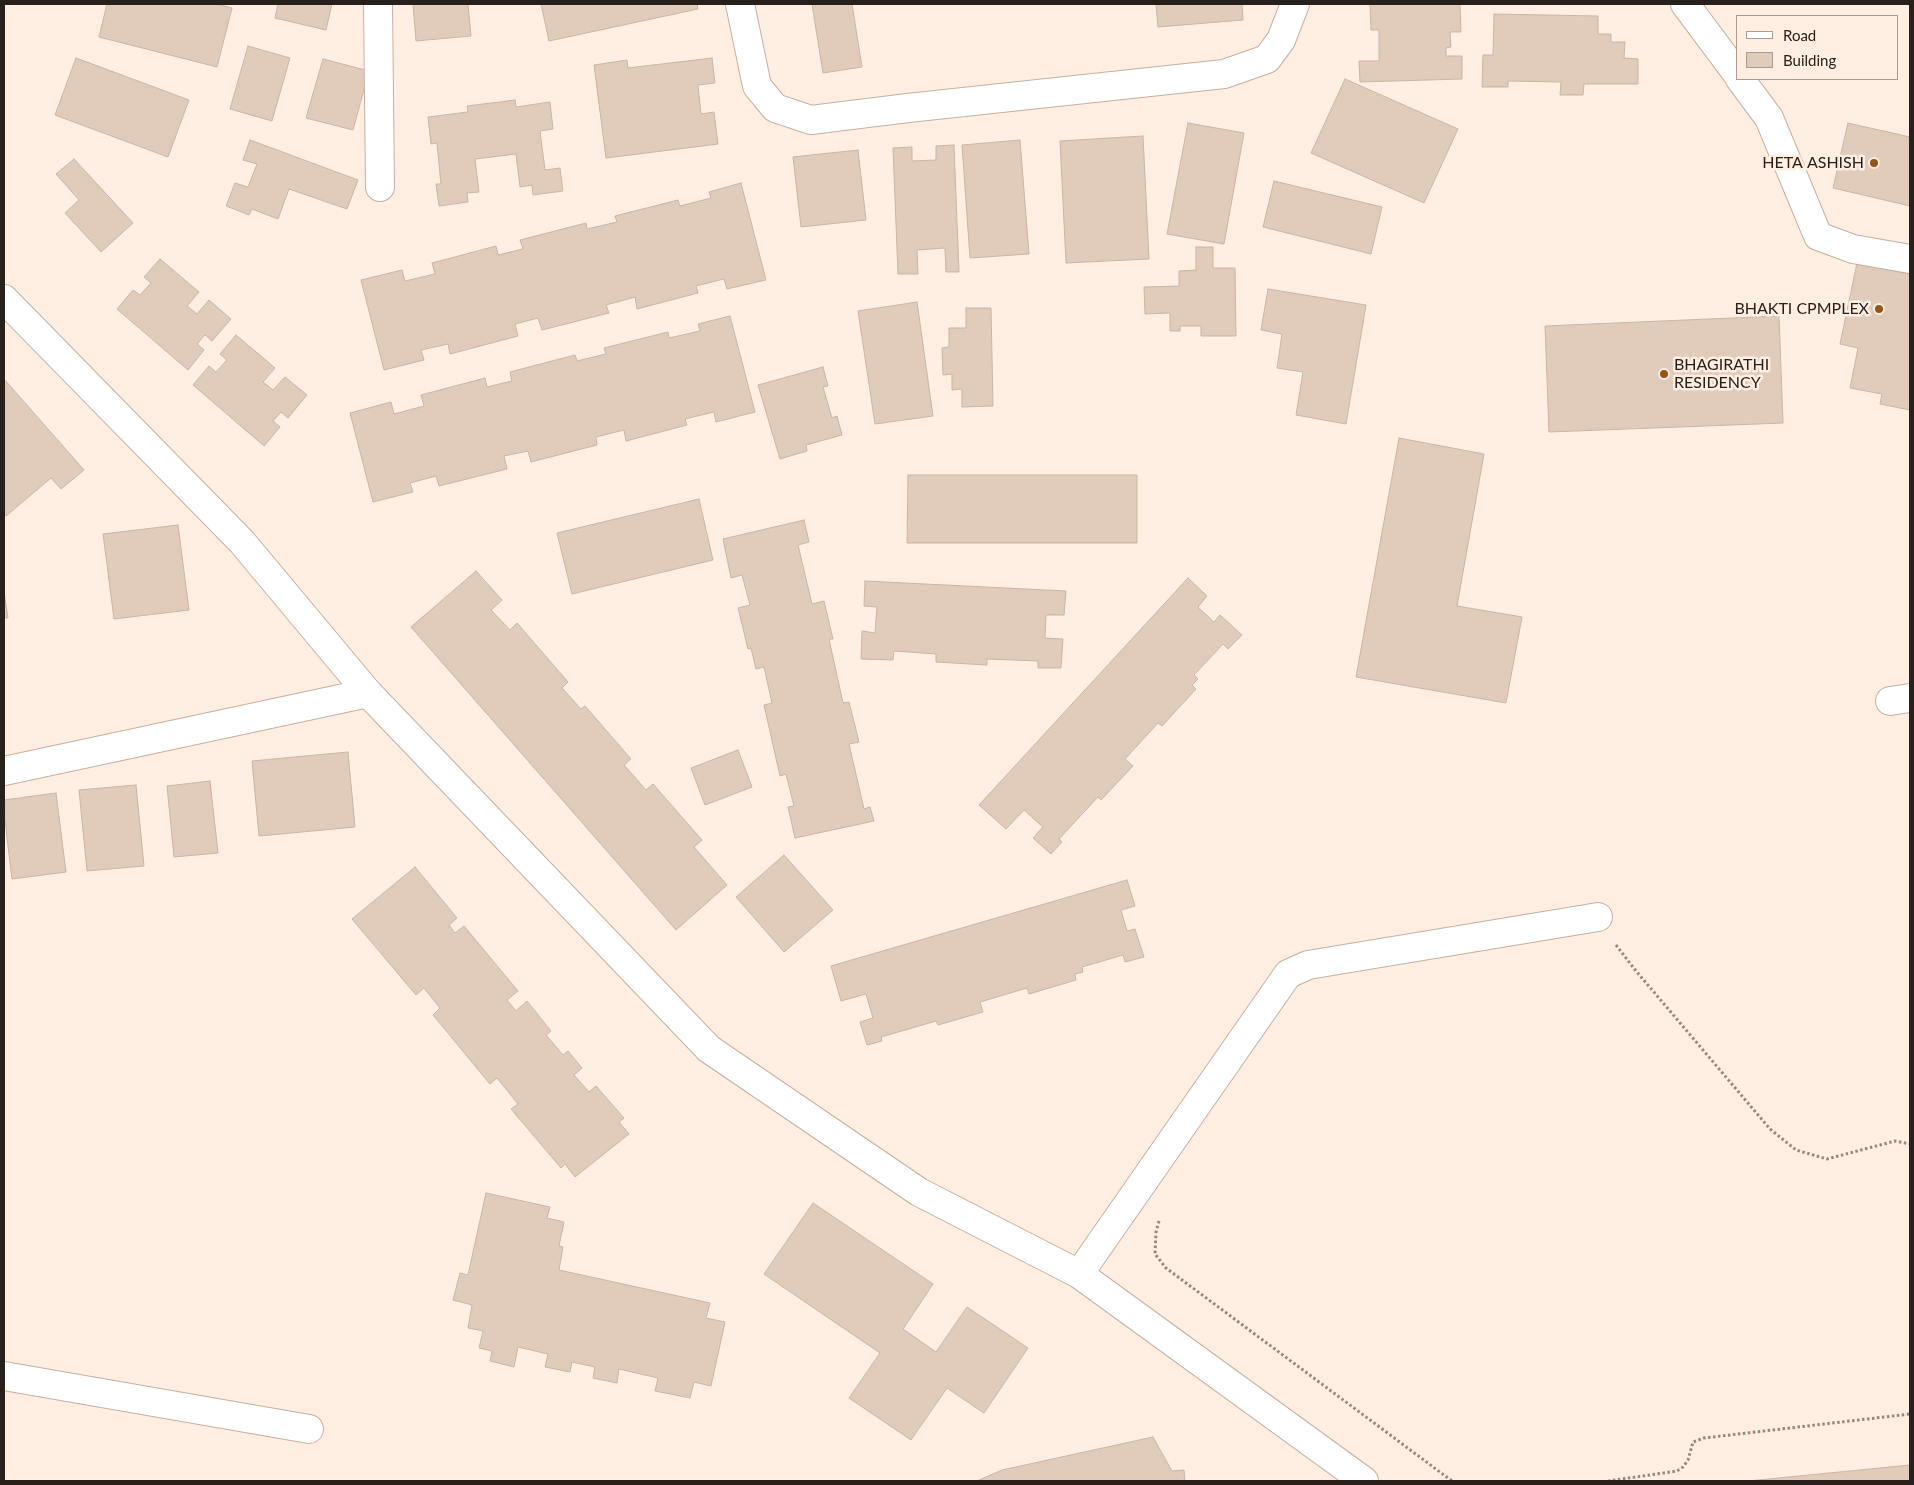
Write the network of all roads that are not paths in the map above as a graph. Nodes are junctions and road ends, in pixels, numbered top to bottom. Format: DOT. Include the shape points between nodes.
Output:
graph roads {
  1 [pos="378,4"];
  2 [pos="740,4"];
  3 [pos="1295,4"];
  4 [pos="1685,4"];
  5 [pos="1736,72"];
  6 [pos="1741,80"];
  7 [pos="380,187"];
  8 [pos="1910,259"];
  9 [pos="4,300"];
  10 [pos="368,693"];
  11 [pos="4,771"];
  12 [pos="1598,918"];
  13 [pos="1079,1274"];
  14 [pos="4,1376"];
  15 [pos="309,1429"];
  16 [pos="1364,1481"];
  1 -- 7 [label="street"];
  2 -- 3 [label="street" via="757,86 775,108 811,120 1224,74 1267,59 1281,40"];
  4 -- 5 [label="street"];
  6 -- 8 [label="street" via="1769,118 1818,236 1853,249"];
  9 -- 10 [label="street" via="242,542"];
  10 -- 11 [label="street"];
  10 -- 13 [label="street" via="709,1049 919,1192"];
  12 -- 13 [label="street" via="1308,965 1288,974"];
  13 -- 16 [label="street"];
  14 -- 15 [label="street"];
}
